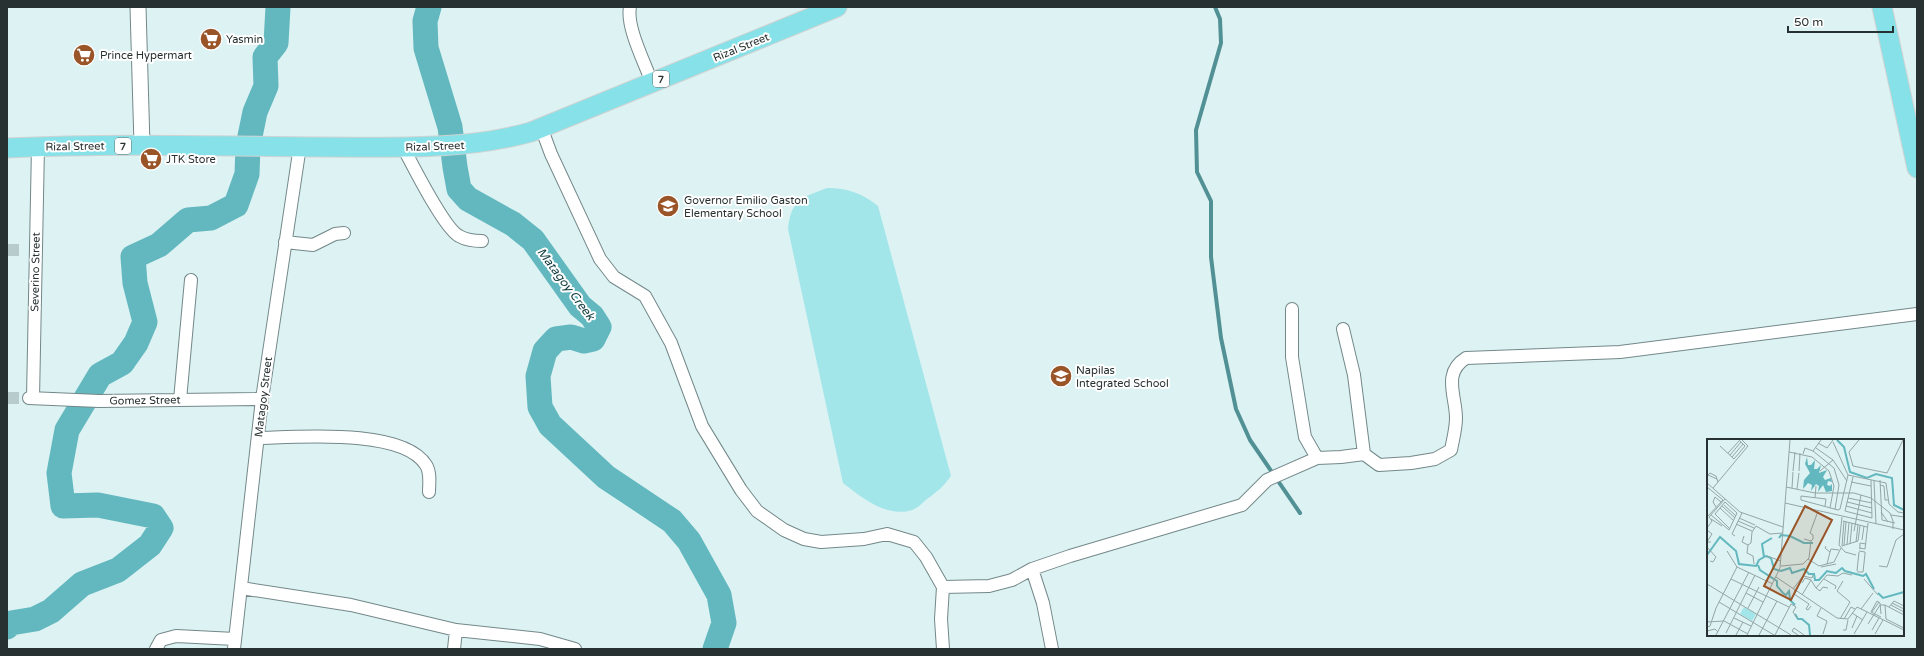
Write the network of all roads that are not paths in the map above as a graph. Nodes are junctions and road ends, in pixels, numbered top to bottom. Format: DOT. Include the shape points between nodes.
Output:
graph roads {
  1 [pos="138,7"];
  2 [pos="630,7"];
  3 [pos="837,7"];
  4 [pos="1882,7"];
  5 [pos="652,83"];
  6 [pos="541,127"];
  7 [pos="142,145"];
  8 [pos="300,146"];
  9 [pos="38,147"];
  10 [pos="403,147"];
  11 [pos="7,148"];
  12 [pos="1917,168"];
  13 [pos="344,233"];
  14 [pos="482,241"];
  15 [pos="285,242"];
  16 [pos="191,280"];
  17 [pos="1292,309"];
  18 [pos="1917,314"];
  19 [pos="1343,329"];
  20 [pos="31,398"];
  21 [pos="262,399"];
  22 [pos="180,400"];
  23 [pos="259,438"];
  24 [pos="1364,454"];
  25 [pos="1317,458"];
  26 [pos="429,492"];
  27 [pos="1032,569"];
  28 [pos="943,587"];
  29 [pos="241,588"];
  30 [pos="456,630"];
  31 [pos="235,644"];
  32 [pos="156,649"];
  33 [pos="454,649"];
  34 [pos="575,649"];
  35 [pos="943,649"];
  36 [pos="1052,649"];
  1 -- 7 [label="street"];
  2 -- 5 [label="street" via="634,35"];
  3 -- 5 [label="main road, Rizal Street / 7"];
  4 -- 12 [label="main road"];
  5 -- 6 [label="main road, Rizal Street / 7"];
  6 -- 10 [label="main road, Rizal Street / 7" via="531,132 482,144"];
  6 -- 28 [label="street" via="600,259 614,277 645,296 671,343 702,426 741,490 757,511 784,530 804,539 828,542 887,534 914,542 926,556"];
  7 -- 8 [label="main road, Rizal Street / 7"];
  7 -- 9 [label="main road, Rizal Street / 7"];
  8 -- 10 [label="main road, Rizal Street / 7"];
  8 -- 15 [label="street, Matagoy Street"];
  9 -- 11 [label="main road, Rizal Street / 7"];
  9 -- 20 [label="street, Severino Street" via="30,250"];
  10 -- 14 [label="street" via="445,221 458,236 474,242"];
  13 -- 15 [label="street" via="335,234 313,245"];
  15 -- 21 [label="street, Matagoy Street"];
  16 -- 22 [label="street"];
  17 -- 25 [label="street" via="1292,357 1302,419 1306,437"];
  18 -- 24 [label="street" via="1620,352 1466,358 1460,362 1452,375 1452,397 1456,417 1451,450 1435,459 1379,465"];
  19 -- 24 [label="street" via="1354,374"];
  20 -- 22 [label="street, Gomez Street" via="99,401"];
  21 -- 22 [label="street, Gomez Street"];
  21 -- 23 [label="street, Matagoy Street"];
  23 -- 26 [label="street" via="348,437 386,443 408,450 420,458 427,466"];
  23 -- 29 [label="street, Matagoy Street"];
  24 -- 25 [label="street"];
  25 -- 27 [label="street" via="1267,480 1242,505"];
  27 -- 28 [label="street" via="1012,580 989,586"];
  27 -- 36 [label="street" via="1043,603"];
  28 -- 35 [label="street"];
  29 -- 30 [label="street" via="351,605"];
  29 -- 31 [label="street, Matagoy Street"];
  30 -- 33 [label="street"];
  30 -- 34 [label="street" via="540,639"];
  31 -- 32 [label="street" via="176,636 161,640"];
}
